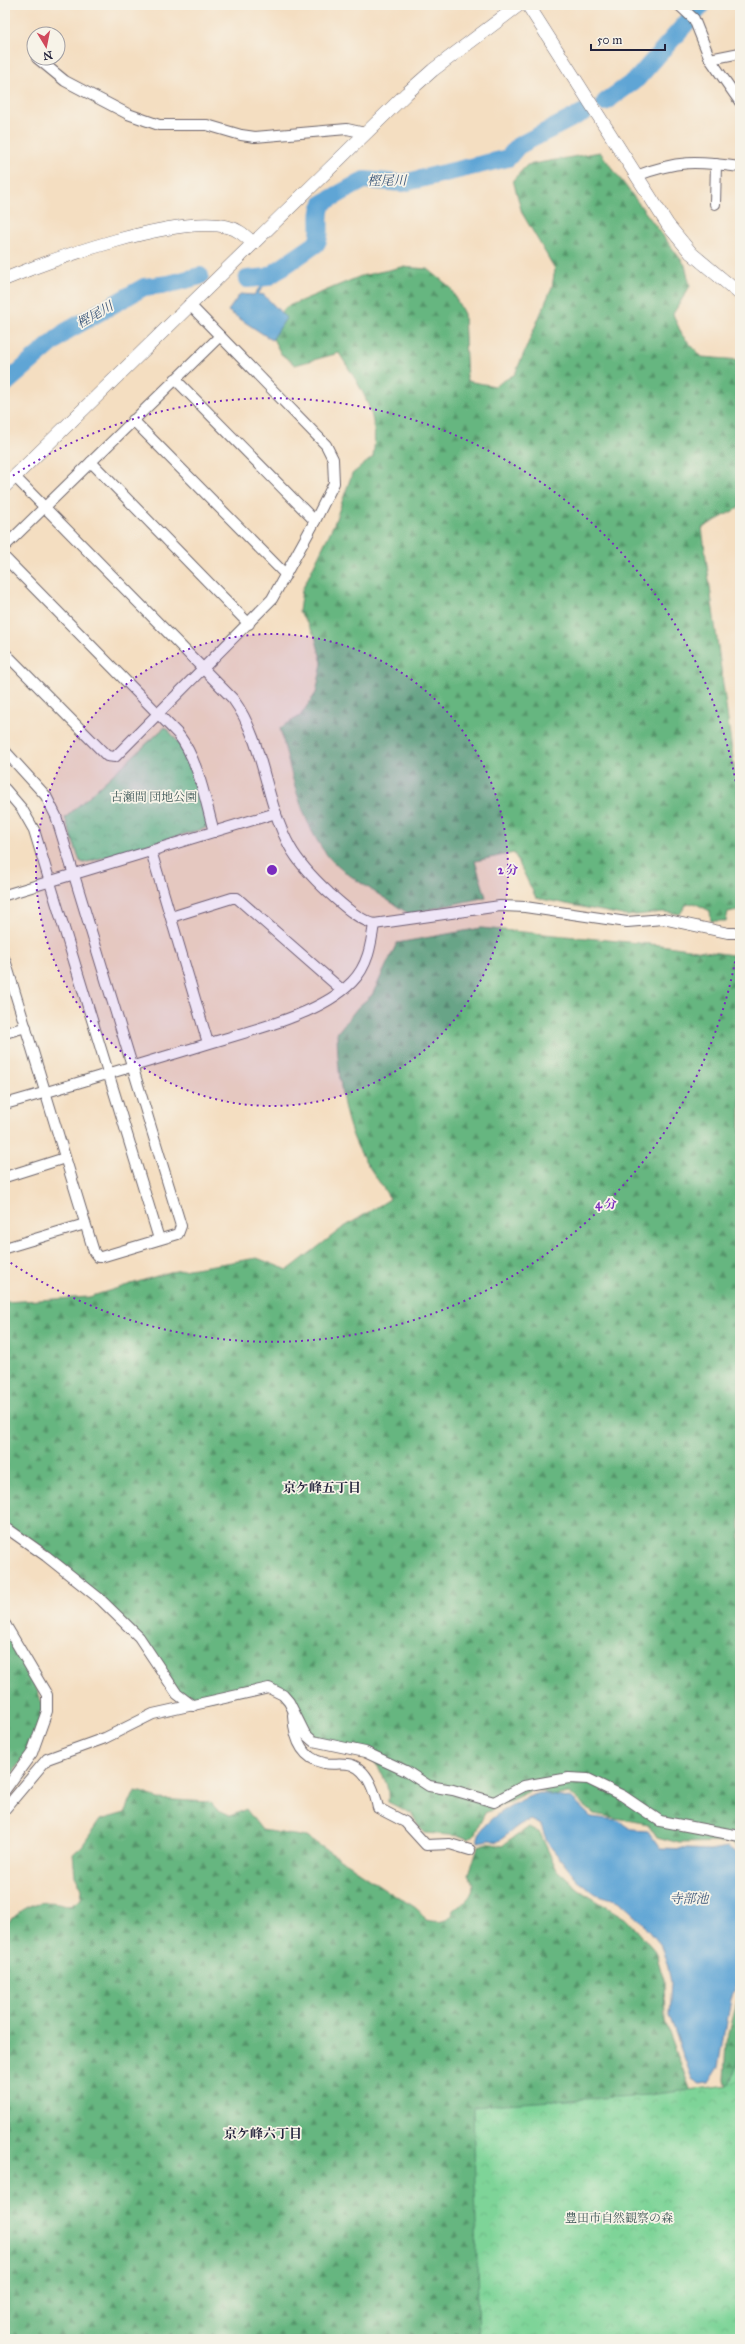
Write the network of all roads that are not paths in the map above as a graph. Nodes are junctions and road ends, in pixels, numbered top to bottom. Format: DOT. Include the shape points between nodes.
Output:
graph roads {
  1 [pos="519,5"];
  2 [pos="528,5"];
  3 [pos="686,12"];
  4 [pos="740,53"];
  5 [pos="710,59"];
  6 [pos="47,66"];
  7 [pos="740,102"];
  8 [pos="364,133"];
  9 [pos="716,164"];
  10 [pos="740,167"];
  11 [pos="636,176"];
  12 [pos="715,204"];
  13 [pos="253,243"];
  14 [pos="5,279"];
  15 [pos="740,294"];
  16 [pos="189,304"];
  17 [pos="220,336"];
  18 [pos="175,379"];
  19 [pos="133,420"];
  20 [pos="91,462"];
  21 [pos="15,477"];
  22 [pos="5,486"];
  23 [pos="46,507"];
  24 [pos="315,521"];
  25 [pos="5,546"];
  26 [pos="5,558"];
  27 [pos="286,575"];
  28 [pos="249,624"];
  29 [pos="5,653"];
  30 [pos="205,668"];
  31 [pos="160,713"];
  32 [pos="5,751"];
  33 [pos="5,789"];
  34 [pos="276,813"];
  35 [pos="214,832"];
  36 [pos="151,851"];
  37 [pos="74,874"];
  38 [pos="50,881"];
  39 [pos="5,896"];
  40 [pos="171,917"];
  41 [pos="374,924"];
  42 [pos="740,933"];
  43 [pos="6,964"];
  44 [pos="342,990"];
  45 [pos="26,1026"];
  46 [pos="5,1033"];
  47 [pos="208,1043"];
  48 [pos="132,1066"];
  49 [pos="108,1073"];
  50 [pos="46,1091"];
  51 [pos="5,1104"];
  52 [pos="65,1158"];
  53 [pos="5,1177"];
  54 [pos="85,1224"];
  55 [pos="159,1239"];
  56 [pos="5,1248"];
  57 [pos="5,1527"];
  58 [pos="5,1624"];
  59 [pos="193,1706"];
  60 [pos="293,1711"];
  61 [pos="5,1790"];
  62 [pos="5,1809"];
  63 [pos="740,1836"];
  64 [pos="470,1850"];
  1 -- 8 [label="street" via="433,70"];
  2 -- 11 [label="street"];
  3 -- 5 [label="street"];
  4 -- 5 [label="street"];
  5 -- 7 [label="street"];
  6 -- 8 [label="street" via="65,81 121,111 159,125 207,125 254,137 347,129"];
  8 -- 13 [label="street"];
  9 -- 10 [label="street"];
  9 -- 11 [label="street" via="694,161 663,166"];
  9 -- 12 [label="street"];
  11 -- 15 [label="street" via="668,225 691,253"];
  13 -- 14 [label="street" via="242,233 227,226 174,228 68,254"];
  13 -- 16 [label="street"];
  16 -- 17 [label="street"];
  16 -- 21 [label="street"];
  17 -- 18 [label="street"];
  17 -- 24 [label="street" via="326,445 331,454 334,483"];
  18 -- 19 [label="street"];
  18 -- 24 [label="street"];
  19 -- 20 [label="street"];
  19 -- 27 [label="street"];
  20 -- 23 [label="street"];
  20 -- 28 [label="street"];
  21 -- 22 [label="street"];
  21 -- 23 [label="street"];
  23 -- 25 [label="street"];
  23 -- 30 [label="street"];
  24 -- 27 [label="street"];
  26 -- 31 [label="street"];
  27 -- 28 [label="street" via="266,606"];
  28 -- 30 [label="street"];
  29 -- 31 [label="street" via="107,756 115,757"];
  30 -- 31 [label="street"];
  30 -- 34 [label="street" via="243,714 253,736"];
  31 -- 35 [label="street" via="185,743 190,754"];
  32 -- 37 [label="street" via="26,772 51,806"];
  33 -- 38 [label="street" via="29,820"];
  34 -- 35 [label="street"];
  34 -- 41 [label="street" via="292,851 312,877 356,916"];
  35 -- 36 [label="street"];
  36 -- 37 [label="street"];
  36 -- 40 [label="street"];
  37 -- 38 [label="street"];
  37 -- 48 [label="street"];
  38 -- 39 [label="street"];
  38 -- 49 [label="street"];
  40 -- 44 [label="street" via="235,898"];
  40 -- 47 [label="street"];
  41 -- 42 [label="street" via="500,906 525,907 627,922 663,919 728,933"];
  41 -- 44 [label="street" via="367,959 352,982"];
  43 -- 45 [label="street"];
  44 -- 47 [label="street" via="309,1011"];
  45 -- 46 [label="street"];
  45 -- 50 [label="street"];
  47 -- 48 [label="street"];
  48 -- 49 [label="street"];
  48 -- 55 [label="street" via="181,1226 178,1234"];
  49 -- 50 [label="street"];
  49 -- 55 [label="street"];
  50 -- 51 [label="street"];
  50 -- 52 [label="street"];
  52 -- 53 [label="street"];
  52 -- 54 [label="street"];
  54 -- 55 [label="street" via="98,1257"];
  54 -- 56 [label="street"];
  57 -- 59 [label="street" via="100,1599 139,1637 177,1694"];
  58 -- 61 [label="street" via="47,1695 48,1711 32,1753"];
  59 -- 60 [label="street" via="269,1688 283,1695"];
  59 -- 62 [label="street" via="154,1714 105,1738 47,1759"];
  60 -- 63 [label="street" via="305,1734 313,1741 365,1752 406,1771 429,1786 494,1802 524,1786 569,1778 588,1779 623,1796 660,1820"];
  60 -- 64 [label="street" via="294,1735 300,1747 310,1757 323,1763 352,1765 365,1774 375,1794 378,1808 405,1822 426,1845 450,1844"];
}
